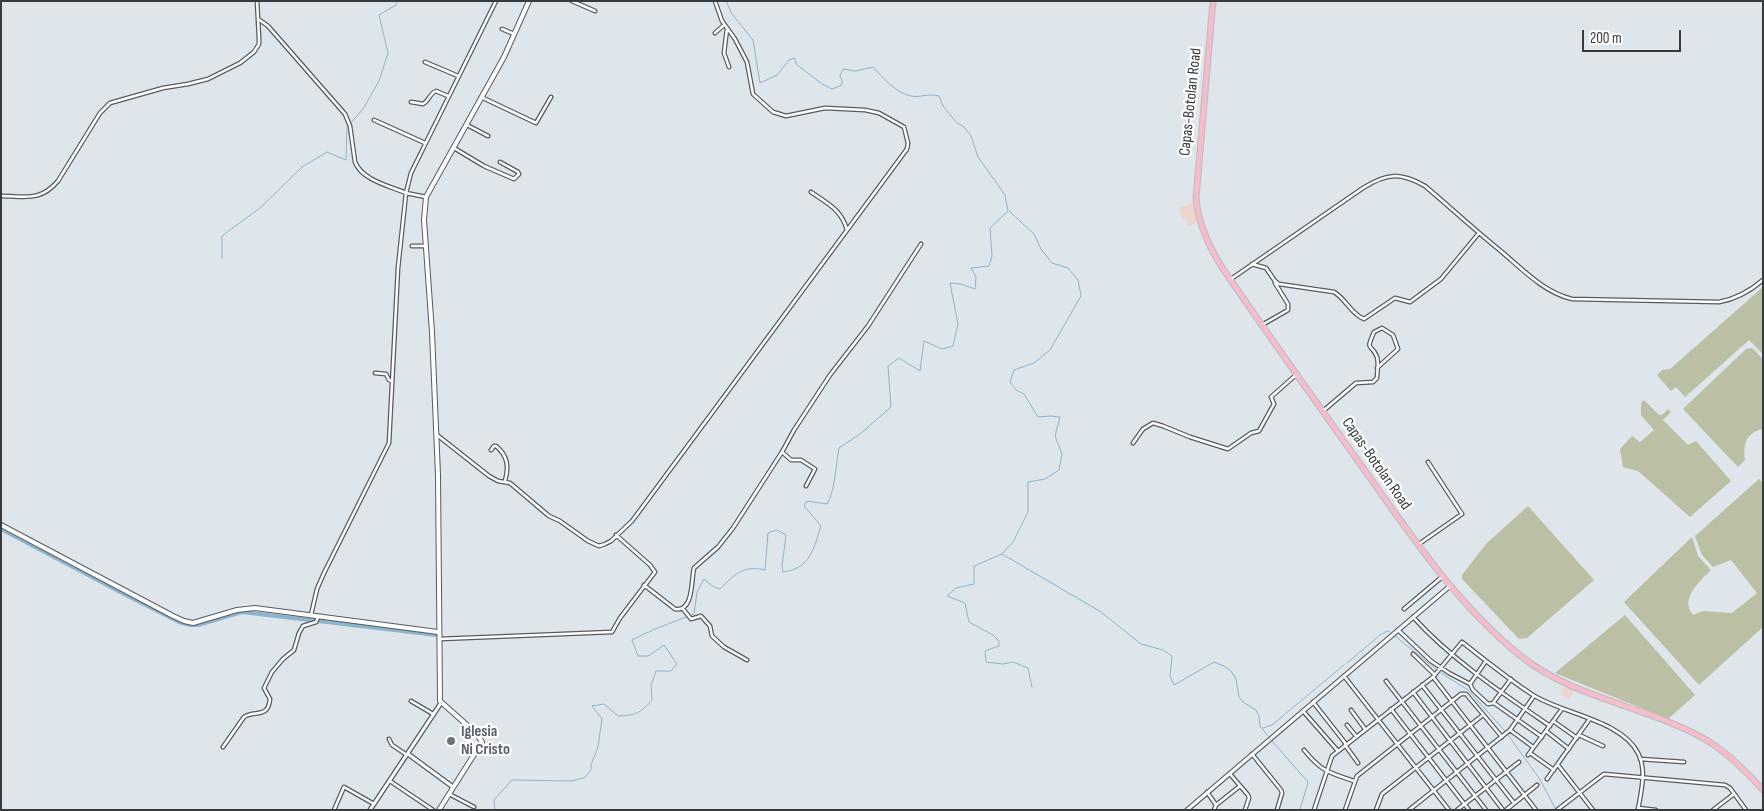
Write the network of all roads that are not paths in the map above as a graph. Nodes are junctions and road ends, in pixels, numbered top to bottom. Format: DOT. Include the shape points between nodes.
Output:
graph roads {
  1 [pos="257,1"];
  2 [pos="496,1"];
  3 [pos="529,1"];
  4 [pos="572,1"];
  5 [pos="716,1"];
  6 [pos="1213,1"];
  7 [pos="595,11"];
  8 [pos="258,19"];
  9 [pos="724,25"];
  10 [pos="502,29"];
  11 [pos="727,29"];
  12 [pos="715,33"];
  13 [pos="514,34"];
  14 [pos="425,62"];
  15 [pos="728,66"];
  16 [pos="458,76"];
  17 [pos="448,96"];
  18 [pos="481,97"];
  19 [pos="551,97"];
  20 [pos="412,102"];
  21 [pos="374,120"];
  22 [pos="466,124"];
  23 [pos="488,136"];
  24 [pos="426,143"];
  25 [pos="453,147"];
  26 [pos="500,162"];
  27 [pos="811,192"];
  28 [pos="406,193"];
  29 [pos="1,196"];
  30 [pos="426,197"];
  31 [pos="847,230"];
  32 [pos="1479,233"];
  33 [pos="921,244"];
  34 [pos="412,246"];
  35 [pos="426,246"];
  36 [pos="1252,264"];
  37 [pos="1230,279"];
  38 [pos="1763,280"];
  39 [pos="1275,281"];
  40 [pos="1262,325"];
  41 [pos="1377,368"];
  42 [pos="375,373"];
  43 [pos="1297,374"];
  44 [pos="392,381"];
  45 [pos="1323,411"];
  46 [pos="436,434"];
  47 [pos="1133,443"];
  48 [pos="491,450"];
  49 [pos="782,452"];
  50 [pos="1428,462"];
  51 [pos="505,481"];
  52 [pos="806,486"];
  53 [pos="1,525"];
  54 [pos="616,535"];
  55 [pos="1418,545"];
  56 [pos="1442,576"];
  57 [pos="644,585"];
  58 [pos="1450,586"];
  59 [pos="683,609"];
  60 [pos="1404,609"];
  61 [pos="311,616"];
  62 [pos="318,617"];
  63 [pos="1413,617"];
  64 [pos="1398,630"];
  65 [pos="438,632"];
  66 [pos="438,639"];
  67 [pos="1413,654"];
  68 [pos="1452,655"];
  69 [pos="747,660"];
  70 [pos="1486,661"];
  71 [pos="1442,668"];
  72 [pos="1478,674"];
  73 [pos="1344,676"];
  74 [pos="1434,676"];
  75 [pos="1511,679"];
  76 [pos="1386,681"];
  77 [pos="1470,684"];
  78 [pos="1422,685"];
  79 [pos="1413,692"];
  80 [pos="1501,692"];
  81 [pos="1534,696"];
  82 [pos="412,701"];
  83 [pos="1312,702"];
  84 [pos="1402,702"];
  85 [pos="1452,702"];
  86 [pos="441,703"];
  87 [pos="1493,703"];
  88 [pos="1562,708"];
  89 [pos="1391,709"];
  90 [pos="1525,709"];
  91 [pos="1303,710"];
  92 [pos="1351,710"];
  93 [pos="1441,710"];
  94 [pos="433,714"];
  95 [pos="1484,715"];
  96 [pos="1432,717"];
  97 [pos="1378,719"];
  98 [pos="1518,719"];
  99 [pos="1589,720"];
  100 [pos="1553,721"];
  101 [pos="1347,725"];
  102 [pos="1470,725"];
  103 [pos="1421,726"];
  104 [pos="1550,726"];
  105 [pos="1366,729"];
  106 [pos="1510,730"];
  107 [pos="1546,731"];
  108 [pos="1410,734"];
  109 [pos="1459,734"];
  110 [pos="1356,736"];
  111 [pos="1578,736"];
  112 [pos="1502,737"];
  113 [pos="1542,737"];
  114 [pos="389,739"];
  115 [pos="1450,741"];
  116 [pos="1345,744"];
  117 [pos="1397,744"];
  118 [pos="1603,746"];
  119 [pos="223,747"];
  120 [pos="1488,748"];
  121 [pos="1534,748"];
  122 [pos="1439,749"];
  123 [pos="1569,749"];
  124 [pos="1304,750"];
  125 [pos="1338,751"];
  126 [pos="407,754"];
  127 [pos="1252,754"];
  128 [pos="1477,756"];
  129 [pos="1428,757"];
  130 [pos="1640,759"];
  131 [pos="1519,762"];
  132 [pos="1684,762"];
  133 [pos="1358,763"];
  134 [pos="1468,764"];
  135 [pos="1558,765"];
  136 [pos="1416,767"];
  137 [pos="1554,770"];
  138 [pos="1326,772"];
  139 [pos="1506,772"];
  140 [pos="1457,773"];
  141 [pos="1230,774"];
  142 [pos="1643,778"];
  143 [pos="1547,779"];
  144 [pos="1496,780"];
  145 [pos="390,781"];
  146 [pos="1354,781"];
  147 [pos="1447,781"];
  148 [pos="1761,784"];
  149 [pos="1537,785"];
  150 [pos="1240,786"];
  151 [pos="453,787"];
  152 [pos="1486,788"];
  153 [pos="1763,790"];
  154 [pos="1434,791"];
  155 [pos="1207,792"];
  156 [pos="1579,792"];
  157 [pos="449,794"];
  158 [pos="1734,794"];
  159 [pos="1524,795"];
  160 [pos="1475,796"];
  161 [pos="1514,803"];
  162 [pos="374,804"];
  163 [pos="1465,804"];
  164 [pos="1216,805"];
  165 [pos="474,807"];
  166 [pos="440,809"];
  167 [pos="1638,809"];
  168 [pos="334,810"];
  169 [pos="370,810"];
  170 [pos="433,810"];
  171 [pos="1187,810"];
  172 [pos="1214,810"];
  173 [pos="1245,810"];
  174 [pos="1277,810"];
  175 [pos="1314,810"];
  176 [pos="1345,810"];
  177 [pos="1376,810"];
  178 [pos="1410,810"];
  179 [pos="1449,810"];
  180 [pos="1457,810"];
  181 [pos="1469,810"];
  182 [pos="1486,810"];
  183 [pos="1504,810"];
  184 [pos="1536,810"];
  185 [pos="1557,810"];
  186 [pos="1593,810"];
  187 [pos="1656,810"];
  188 [pos="1713,810"];
  189 [pos="1746,810"];
  1 -- 8 [label="street"];
  2 -- 16 [label="street"];
  3 -- 13 [label="main road"];
  4 -- 7 [label="street"];
  5 -- 9 [label="street"];
  6 -- 37 [label="main road, Capas-Botolan Road" via="1196,198 1206,238"];
  8 -- 28 [label="street" via="268,26 345,114 357,167 375,180"];
  8 -- 29 [label="street" via="259,44 248,57 208,78 110,103 100,113 50,191 39,196"];
  9 -- 11 [label="street"];
  9 -- 12 [label="street"];
  10 -- 13 [label="street"];
  11 -- 15 [label="street" via="724,56"];
  11 -- 31 [label="street" via="744,55 754,95 776,114 786,116 825,108 865,110 904,127 907,148"];
  13 -- 18 [label="main road"];
  14 -- 16 [label="street"];
  16 -- 17 [label="street"];
  17 -- 20 [label="street" via="436,91 423,104"];
  17 -- 24 [label="street"];
  18 -- 19 [label="street" via="536,123"];
  18 -- 22 [label="main road"];
  21 -- 24 [label="street"];
  22 -- 23 [label="street"];
  22 -- 25 [label="main road"];
  24 -- 28 [label="street" via="411,173"];
  25 -- 26 [label="street" via="484,166 515,179 520,174"];
  25 -- 30 [label="main road"];
  27 -- 31 [label="street" via="837,210"];
  28 -- 30 [label="street"];
  28 -- 44 [label="street"];
  30 -- 35 [label="main road"];
  31 -- 54 [label="street" via="642,509"];
  32 -- 36 [label="street" via="1425,186 1411,178 1386,176 1375,180"];
  32 -- 38 [label="street" via="1534,280 1556,295 1572,299 1719,302 1747,293"];
  32 -- 39 [label="street" via="1441,279 1428,289 1410,302 1395,298 1364,319 1334,292 1286,286"];
  33 -- 49 [label="street" via="868,326 830,375"];
  34 -- 35 [label="street"];
  35 -- 46 [label="main road"];
  36 -- 37 [label="street"];
  36 -- 39 [label="street" via="1266,268"];
  37 -- 40 [label="main road, Capas-Botolan Road"];
  39 -- 40 [label="street" via="1288,310"];
  40 -- 43 [label="main road, Capas-Botolan Road"];
  41 -- 41 [label="street" via="1377,358 1369,344 1374,332 1382,328 1393,335 1398,348"];
  41 -- 45 [label="street" via="1375,380 1356,383"];
  42 -- 44 [label="street" via="386,374"];
  43 -- 45 [label="main road, Capas-Botolan Road"];
  43 -- 47 [label="street" via="1271,397 1274,404 1258,432 1251,433 1228,449 1153,424 1143,429"];
  44 -- 61 [label="street" via="388,448 324,573"];
  45 -- 55 [label="main road, Capas-Botolan Road"];
  46 -- 51 [label="street" via="489,476"];
  46 -- 65 [label="main road"];
  48 -- 51 [label="street" via="496,446 507,458"];
  49 -- 52 [label="street" via="791,460 801,460 815,470"];
  49 -- 59 [label="street" via="724,540 694,568 689,600"];
  50 -- 55 [label="street" via="1462,514"];
  51 -- 54 [label="street" via="592,543 606,544"];
  53 -- 61 [label="main road" via="188,622 248,608"];
  54 -- 57 [label="street" via="654,570"];
  55 -- 56 [label="main road, Capas-Botolan Road"];
  56 -- 58 [label="main road, Capas-Botolan Road"];
  56 -- 60 [label="street"];
  57 -- 59 [label="street" via="675,609"];
  57 -- 66 [label="street" via="610,633"];
  58 -- 63 [label="street"];
  58 -- 148 [label="main road, Capas-Botolan Road" via="1508,645 1532,664 1577,688 1702,737"];
  59 -- 69 [label="street" via="692,620 702,616 710,626 712,636"];
  61 -- 62 [label="main road"];
  62 -- 65 [label="main road"];
  62 -- 119 [label="street" via="316,622 303,626 294,650 267,678 264,688 270,699 268,708 261,714 244,717"];
  63 -- 64 [label="street"];
  63 -- 68 [label="street"];
  64 -- 71 [label="street"];
  64 -- 73 [label="street"];
  65 -- 66 [label="main road"];
  66 -- 86 [label="main road"];
  67 -- 74 [label="street"];
  68 -- 70 [label="street" via="1462,642"];
  68 -- 71 [label="street"];
  68 -- 72 [label="street"];
  70 -- 72 [label="street"];
  70 -- 75 [label="street"];
  71 -- 74 [label="street"];
  71 -- 77 [label="street"];
  72 -- 77 [label="street"];
  72 -- 80 [label="street"];
  73 -- 83 [label="street"];
  73 -- 97 [label="street"];
  74 -- 78 [label="street"];
  74 -- 85 [label="street"];
  75 -- 80 [label="street"];
  75 -- 81 [label="street"];
  76 -- 84 [label="street"];
  77 -- 87 [label="street" via="1488,704"];
  78 -- 79 [label="street"];
  78 -- 93 [label="street"];
  79 -- 84 [label="street"];
  79 -- 96 [label="street"];
  80 -- 87 [label="street"];
  80 -- 90 [label="street"];
  81 -- 88 [label="street"];
  81 -- 90 [label="street"];
  82 -- 94 [label="street"];
  83 -- 91 [label="street"];
  83 -- 116 [label="street"];
  84 -- 89 [label="street"];
  84 -- 103 [label="street"];
  85 -- 93 [label="street"];
  85 -- 95 [label="street" via="1466,694"];
  85 -- 102 [label="street"];
  86 -- 94 [label="street"];
  86 -- 151 [label="main road" via="482,742"];
  87 -- 98 [label="street"];
  88 -- 99 [label="street"];
  88 -- 100 [label="street"];
  89 -- 97 [label="street"];
  89 -- 108 [label="street"];
  90 -- 98 [label="street"];
  90 -- 104 [label="street"];
  91 -- 125 [label="street"];
  91 -- 127 [label="street"];
  92 -- 105 [label="street"];
  93 -- 96 [label="street"];
  93 -- 109 [label="street"];
  94 -- 126 [label="street"];
  95 -- 102 [label="street"];
  95 -- 112 [label="street"];
  96 -- 103 [label="street"];
  96 -- 115 [label="street"];
  97 -- 105 [label="street"];
  97 -- 117 [label="street"];
  98 -- 106 [label="street"];
  98 -- 113 [label="street"];
  99 -- 111 [label="street"];
  99 -- 130 [label="street" via="1624,737 1633,745"];
  100 -- 104 [label="street"];
  100 -- 111 [label="street"];
  101 -- 110 [label="street"];
  102 -- 109 [label="street"];
  102 -- 120 [label="street"];
  103 -- 108 [label="street"];
  103 -- 122 [label="street"];
  104 -- 107 [label="street"];
  105 -- 110 [label="street"];
  106 -- 112 [label="street"];
  106 -- 121 [label="street"];
  107 -- 113 [label="street"];
  107 -- 123 [label="street"];
  108 -- 117 [label="street"];
  108 -- 129 [label="street"];
  109 -- 115 [label="street"];
  109 -- 128 [label="street"];
  110 -- 116 [label="street"];
  111 -- 118 [label="street"];
  111 -- 123 [label="street"];
  112 -- 120 [label="street"];
  113 -- 121 [label="street"];
  114 -- 126 [label="street" via="392,745"];
  115 -- 122 [label="street"];
  115 -- 134 [label="street"];
  116 -- 125 [label="street"];
  116 -- 133 [label="street"];
  117 -- 136 [label="street"];
  117 -- 146 [label="street"];
  120 -- 128 [label="street"];
  120 -- 139 [label="street"];
  121 -- 137 [label="street" via="1529,754"];
  122 -- 129 [label="street"];
  122 -- 140 [label="street"];
  123 -- 135 [label="street"];
  124 -- 138 [label="street"];
  125 -- 138 [label="street" via="1331,758"];
  126 -- 145 [label="street"];
  126 -- 151 [label="street"];
  127 -- 141 [label="street"];
  127 -- 174 [label="street" via="1281,790"];
  128 -- 134 [label="street"];
  128 -- 144 [label="street"];
  129 -- 136 [label="street"];
  129 -- 147 [label="street"];
  130 -- 132 [label="street"];
  130 -- 142 [label="street"];
  131 -- 139 [label="street"];
  134 -- 140 [label="street"];
  134 -- 152 [label="street"];
  135 -- 137 [label="street"];
  135 -- 156 [label="street"];
  136 -- 154 [label="street"];
  136 -- 177 [label="street" via="1382,794"];
  137 -- 143 [label="street"];
  138 -- 146 [label="street"];
  138 -- 175 [label="street"];
  139 -- 144 [label="street"];
  139 -- 159 [label="street"];
  140 -- 147 [label="street"];
  140 -- 160 [label="street"];
  141 -- 150 [label="street"];
  141 -- 155 [label="street"];
  142 -- 156 [label="street" via="1604,774"];
  142 -- 158 [label="street" via="1725,785"];
  142 -- 167 [label="street"];
  144 -- 152 [label="street"];
  144 -- 161 [label="street"];
  145 -- 162 [label="street"];
  145 -- 170 [label="street"];
  146 -- 176 [label="street"];
  147 -- 154 [label="street"];
  147 -- 163 [label="street"];
  148 -- 153 [label="main road, Capas-Botolan Road"];
  149 -- 159 [label="street"];
  150 -- 164 [label="street"];
  150 -- 173 [label="street" via="1248,796"];
  151 -- 157 [label="main road"];
  152 -- 160 [label="street"];
  152 -- 183 [label="street"];
  154 -- 178 [label="street"];
  154 -- 179 [label="street"];
  155 -- 164 [label="street"];
  155 -- 171 [label="street"];
  156 -- 185 [label="street"];
  156 -- 186 [label="street"];
  157 -- 165 [label="street"];
  157 -- 166 [label="main road"];
  158 -- 188 [label="street"];
  158 -- 189 [label="street"];
  159 -- 161 [label="street"];
  159 -- 184 [label="street"];
  160 -- 163 [label="street"];
  160 -- 182 [label="street"];
  161 -- 183 [label="street"];
  162 -- 168 [label="street" via="344,787"];
  162 -- 169 [label="street"];
  163 -- 180 [label="street"];
  163 -- 181 [label="street"];
  164 -- 172 [label="street"];
  167 -- 187 [label="street"];
}
